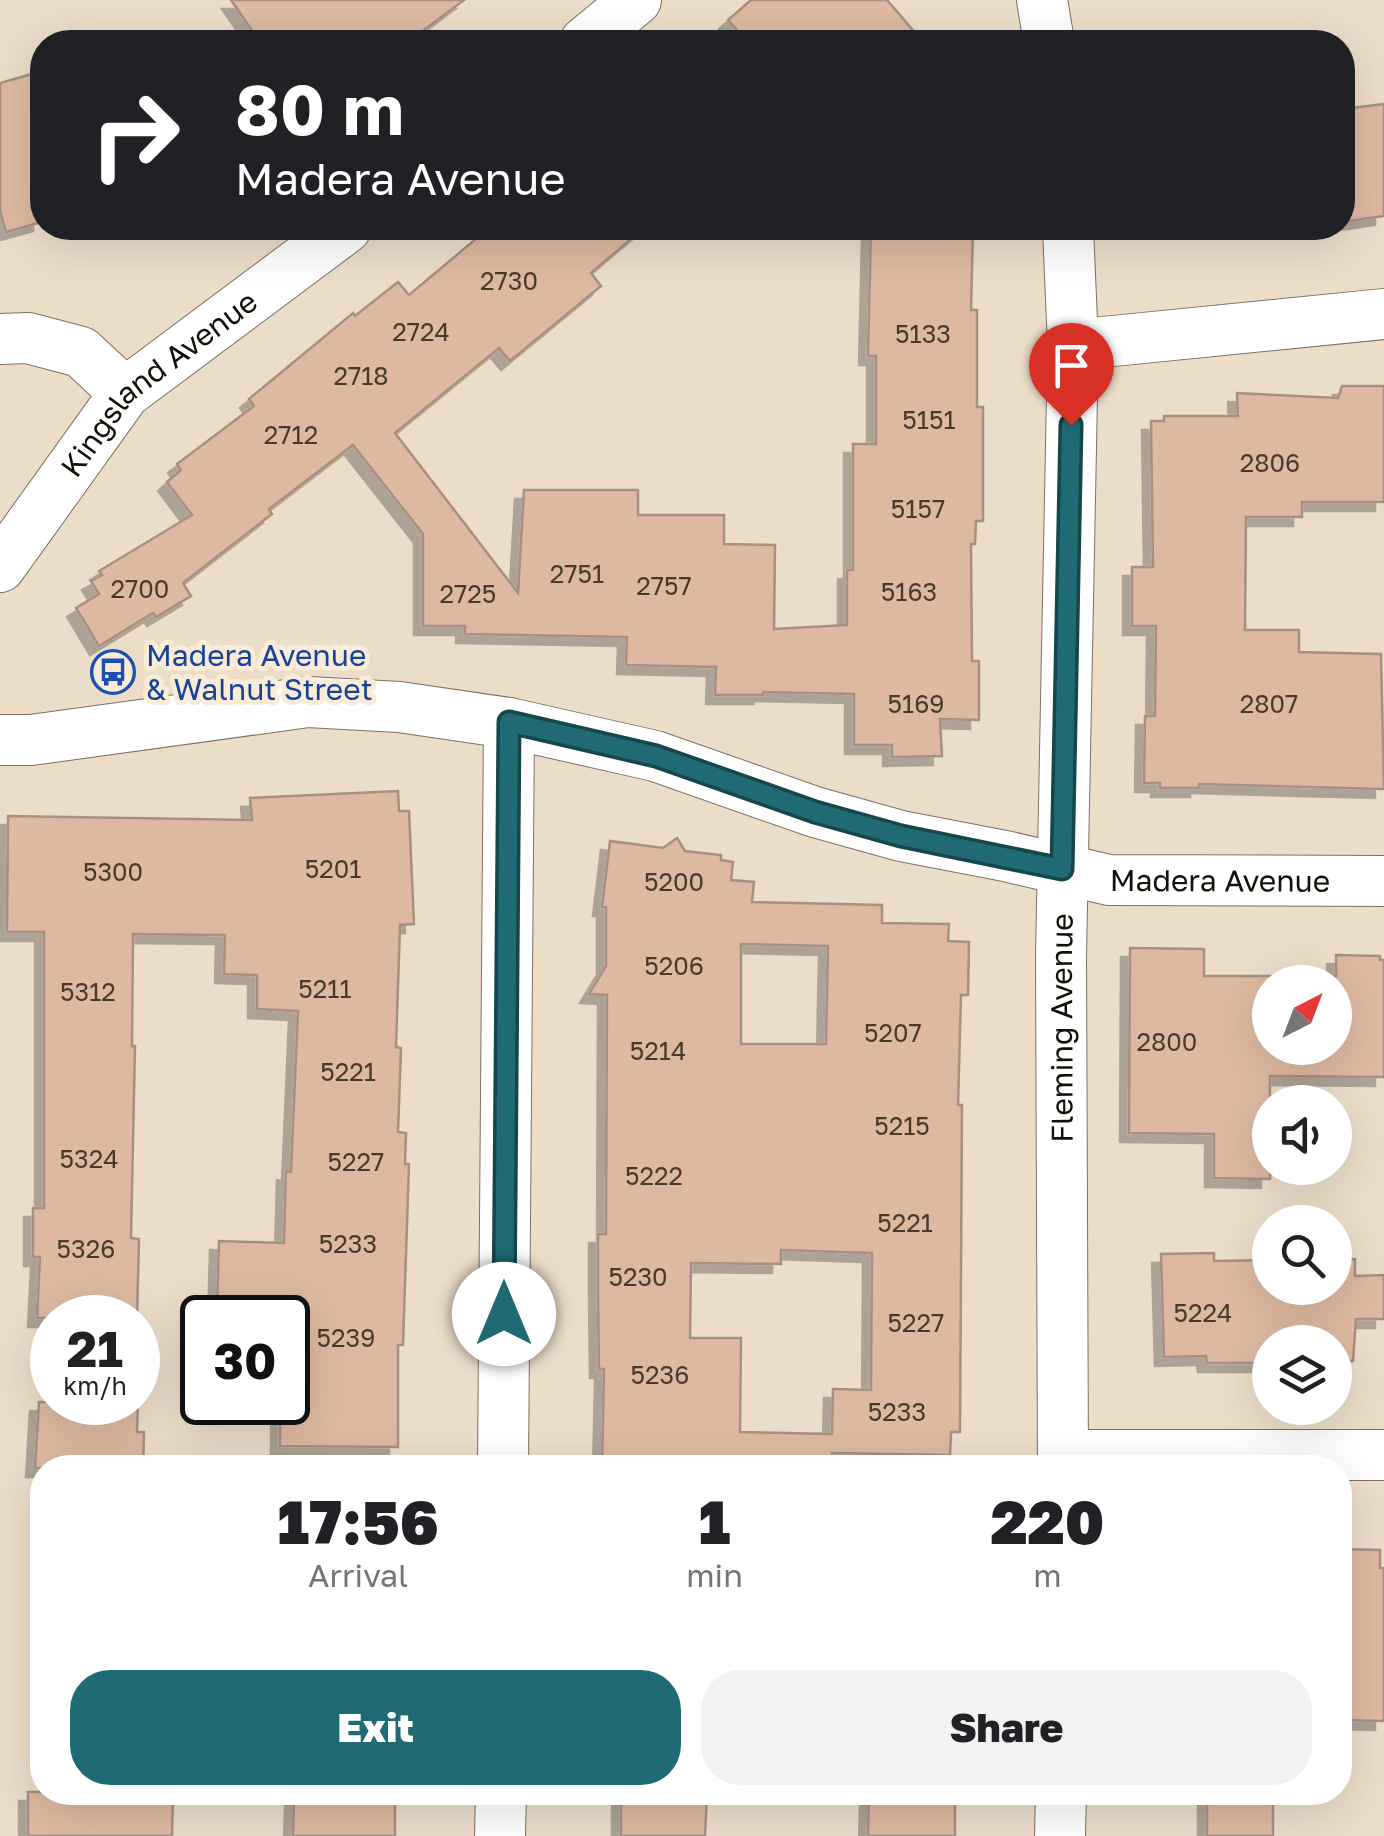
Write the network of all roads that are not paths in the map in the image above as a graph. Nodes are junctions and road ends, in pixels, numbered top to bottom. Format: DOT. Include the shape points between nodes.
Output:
graph roads {
  1 [pos="636,0"];
  2 [pos="1042,0"];
  3 [pos="600,30"];
  4 [pos="1047,30"];
  5 [pos="330,240"];
  6 [pos="1069,240"];
  7 [pos="1384,314"];
  8 [pos="0,339"];
  9 [pos="1073,345"];
  10 [pos="125,393"];
  11 [pos="0,567"];
  12 [pos="509,722"];
  13 [pos="0,740"];
  14 [pos="1062,869"];
  15 [pos="1384,881"];
  16 [pos="503,1455"];
  17 [pos="1063,1455"];
  18 [pos="1384,1455"];
  19 [pos="1352,1456"];
  20 [pos="500,1805"];
  21 [pos="1061,1805"];
  22 [pos="500,1836"];
  23 [pos="1060,1836"];
  1 -- 3 [label="street"];
  2 -- 4 [label="street"];
  5 -- 10 [label="street, Kingsland Avenue"];
  6 -- 9 [label="street, Fleming Avenue"];
  7 -- 9 [label="street"];
  8 -- 10 [label="street" via="28,338 81,352"];
  9 -- 14 [label="street, Fleming Avenue"];
  10 -- 11 [label="street, Kingsland Avenue"];
  12 -- 13 [label="street, Madera Avenue" via="399,706 308,702"];
  12 -- 14 [label="street, Madera Avenue" via="656,756 901,836"];
  12 -- 16 [label="street"];
  14 -- 15 [label="street, Madera Avenue" via="1109,880"];
  14 -- 17 [label="street, Fleming Avenue"];
  18 -- 19 [label="street"];
  20 -- 22 [label="street"];
  21 -- 23 [label="street"];
}
